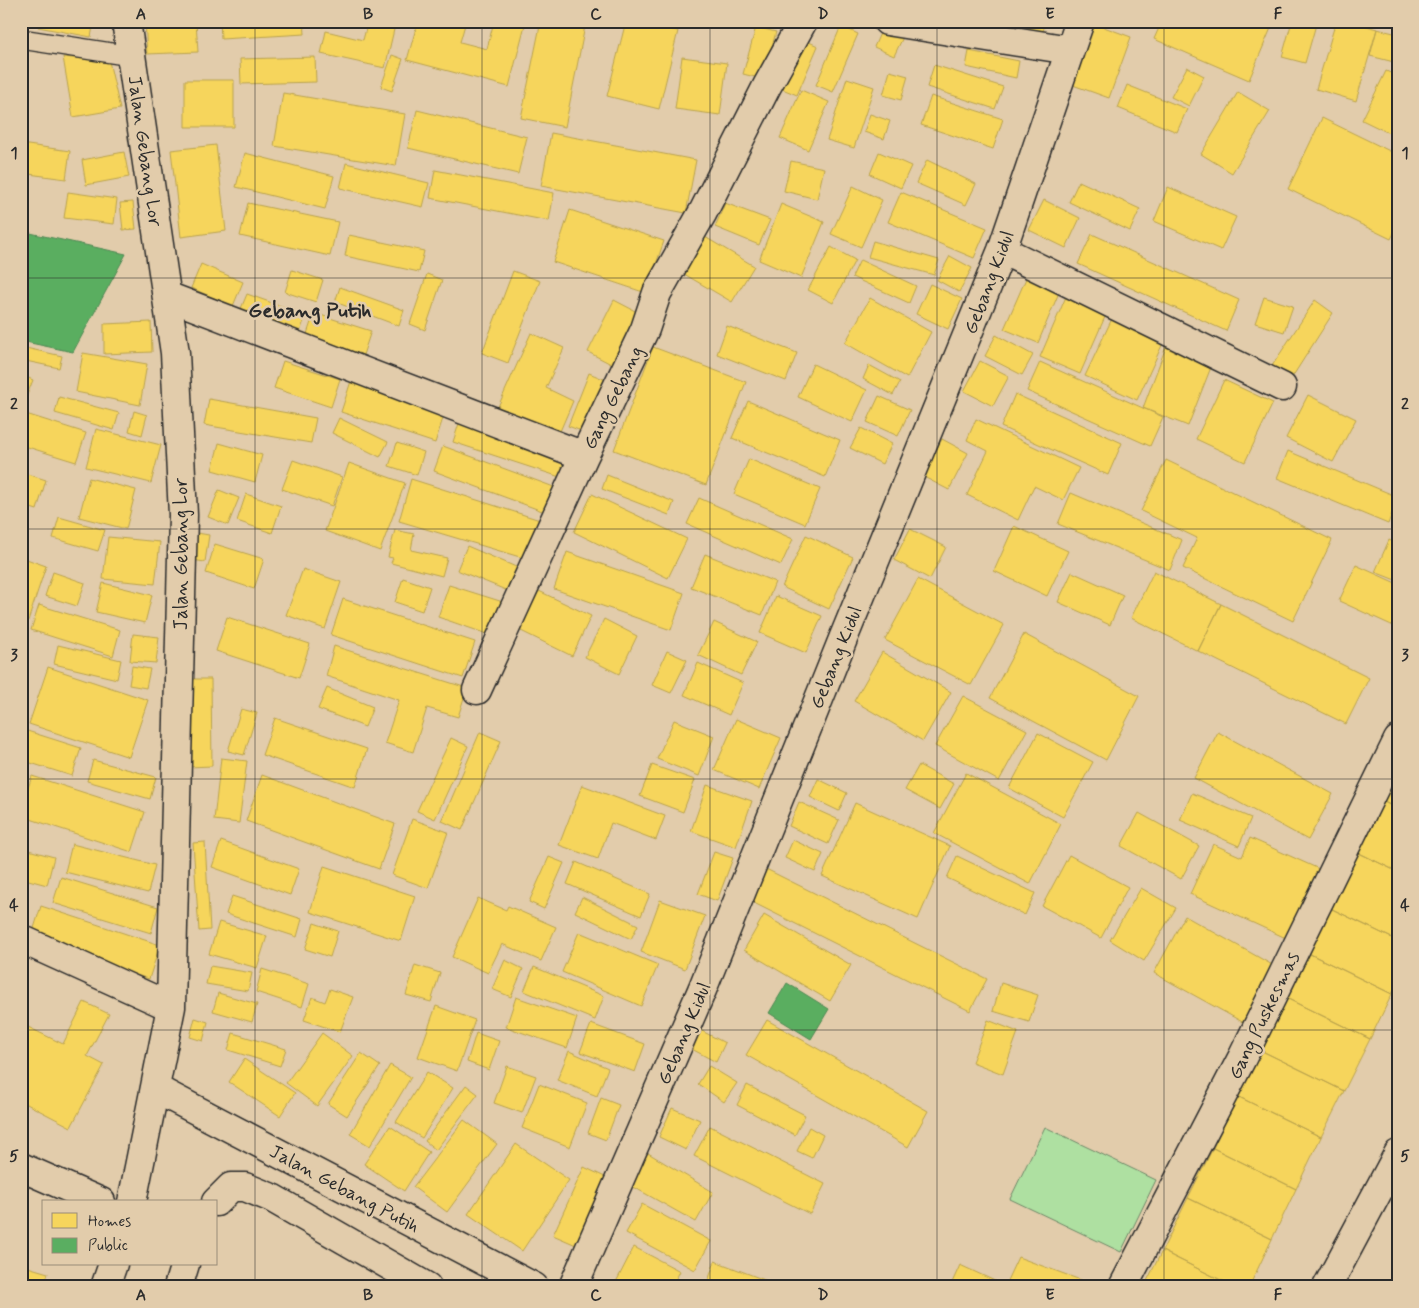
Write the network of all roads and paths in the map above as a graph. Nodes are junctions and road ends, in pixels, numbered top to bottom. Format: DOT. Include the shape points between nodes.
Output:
graph roads {
  1 [pos="126,21"];
  2 [pos="804,21"];
  3 [pos="888,21"];
  4 [pos="1080,21"];
  5 [pos="21,39"];
  6 [pos="1070,50"];
  7 [pos="131,56"];
  8 [pos="1002,250"];
  9 [pos="167,296"];
  10 [pos="1282,387"];
  11 [pos="584,456"];
  12 [pos="477,690"];
  13 [pos="1398,740"];
  14 [pos="21,939"];
  15 [pos="171,1007"];
  16 [pos="156,1089"];
  17 [pos="1398,1154"];
  18 [pos="21,1168"];
  19 [pos="96,1200"];
  20 [pos="132,1200"];
  21 [pos="218,1200"];
  22 [pos="112,1266"];
  23 [pos="184,1266"];
  24 [pos="105,1287"];
  25 [pos="178,1287"];
  26 [pos="427,1287"];
  27 [pos="534,1287"];
  28 [pos="573,1287"];
  29 [pos="1123,1287"];
  30 [pos="1327,1287"];
  1 -- 7 [label="street, Jalan Gebang Lor"];
  2 -- 11 [label="street, Gang Gebang" via="657,293 645,330"];
  3 -- 6 [label="street"];
  4 -- 6 [label="street, Gebang Kidul"];
  5 -- 7 [label="lane"];
  6 -- 8 [label="street, Gebang Kidul"];
  7 -- 9 [label="street, Jalan Gebang Lor"];
  8 -- 10 [label="street"];
  8 -- 28 [label="street, Gebang Kidul" via="702,990"];
  9 -- 11 [label="street, Gang Gebang"];
  9 -- 15 [label="street, Jalan Gebang Lor" via="175,353 182,515"];
  11 -- 12 [label="street"];
  13 -- 29 [label="street, Gang Puskesmas" via="1242,1058"];
  14 -- 15 [label="street"];
  15 -- 16 [label="street, Jalan Gebang Lor"];
  16 -- 20 [label="street, Jalan Gebang Lor"];
  16 -- 27 [label="street, Jalan Gebang Putih"];
  17 -- 30 [label="street"];
  18 -- 19 [label="street"];
  21 -- 26 [label="street" via="231,1187 244,1187 272,1198"];
  22 -- 24 [label="street"];
  23 -- 25 [label="street"];
}
